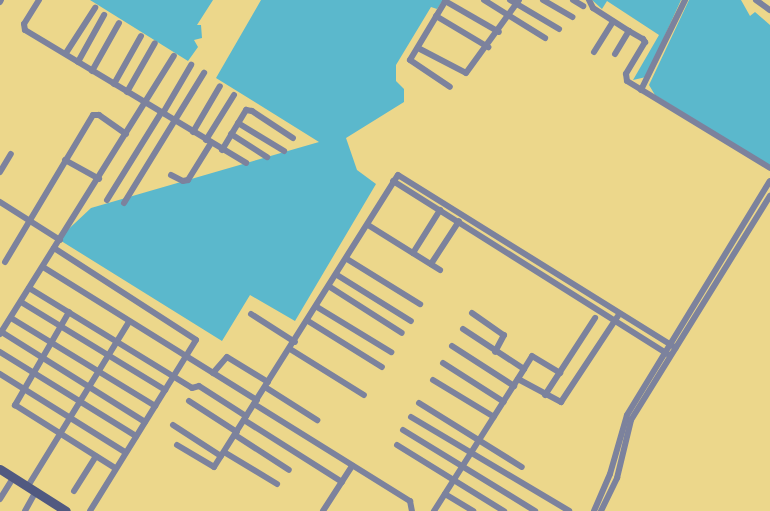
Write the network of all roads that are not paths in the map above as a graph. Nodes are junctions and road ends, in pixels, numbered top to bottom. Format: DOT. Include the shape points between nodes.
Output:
graph roads {
  1 [pos="39,0"];
  2 [pos="446,0"];
  3 [pos="484,0"];
  4 [pos="510,0"];
  5 [pos="543,0"];
  6 [pos="573,0"];
  7 [pos="589,0"];
  8 [pos="685,0"];
  9 [pos="758,1"];
  10 [pos="518,2"];
  11 [pos="583,6"];
  12 [pos="95,8"];
  13 [pos="770,10"];
  14 [pos="509,15"];
  15 [pos="104,16"];
  16 [pos="436,16"];
  17 [pos="572,17"];
  18 [pos="613,21"];
  19 [pos="119,23"];
  20 [pos="559,29"];
  21 [pos="629,31"];
  22 [pos="499,32"];
  23 [pos="141,36"];
  24 [pos="545,38"];
  25 [pos="155,44"];
  26 [pos="488,47"];
  27 [pos="418,48"];
  28 [pos="594,52"];
  29 [pos="66,53"];
  30 [pos="615,54"];
  31 [pos="174,56"];
  32 [pos="78,62"];
  33 [pos="191,65"];
  34 [pos="92,71"];
  35 [pos="204,73"];
  36 [pos="114,84"];
  37 [pos="220,86"];
  38 [pos="450,87"];
  39 [pos="641,90"];
  40 [pos="127,92"];
  41 [pos="234,95"];
  42 [pos="145,103"];
  43 [pos="162,113"];
  44 [pos="175,121"];
  45 [pos="238,123"];
  46 [pos="193,132"];
  47 [pos="126,134"];
  48 [pos="231,134"];
  49 [pos="292,138"];
  50 [pos="209,142"];
  51 [pos="222,150"];
  52 [pos="284,150"];
  53 [pos="11,154"];
  54 [pos="267,156"];
  55 [pos="64,160"];
  56 [pos="246,163"];
  57 [pos="770,168"];
  58 [pos="0,172"];
  59 [pos="171,175"];
  60 [pos="99,180"];
  61 [pos="393,181"];
  62 [pos="770,181"];
  63 [pos="424,190"];
  64 [pos="770,196"];
  65 [pos="420,198"];
  66 [pos="107,200"];
  67 [pos="0,202"];
  68 [pos="124,203"];
  69 [pos="440,210"];
  70 [pos="749,215"];
  71 [pos="756,219"];
  72 [pos="28,220"];
  73 [pos="459,221"];
  74 [pos="368,225"];
  75 [pos="505,239"];
  76 [pos="60,240"];
  77 [pos="500,246"];
  78 [pos="54,248"];
  79 [pos="413,254"];
  80 [pos="348,259"];
  81 [pos="5,262"];
  82 [pos="431,264"];
  83 [pos="43,266"];
  84 [pos="440,270"];
  85 [pos="337,276"];
  86 [pos="330,287"];
  87 [pos="29,288"];
  88 [pos="21,302"];
  89 [pos="420,304"];
  90 [pos="317,307"];
  91 [pos="692,308"];
  92 [pos="621,311"];
  93 [pos="68,312"];
  94 [pos="698,312"];
  95 [pos="472,313"];
  96 [pos="251,314"];
  97 [pos="11,318"];
  98 [pos="595,318"];
  99 [pos="616,320"];
  100 [pos="308,321"];
  101 [pos="411,321"];
  102 [pos="129,322"];
  103 [pos="61,326"];
  104 [pos="462,330"];
  105 [pos="0,332"];
  106 [pos="402,333"];
  107 [pos="50,342"];
  108 [pos="116,342"];
  109 [pos="295,342"];
  110 [pos="452,346"];
  111 [pos="673,346"];
  112 [pos="290,349"];
  113 [pos="0,352"];
  114 [pos="391,352"];
  115 [pos="495,352"];
  116 [pos="668,354"];
  117 [pos="108,355"];
  118 [pos="185,356"];
  119 [pos="41,357"];
  120 [pos="444,363"];
  121 [pos="382,367"];
  122 [pos="524,369"];
  123 [pos="99,370"];
  124 [pos="32,371"];
  125 [pos="213,373"];
  126 [pos="560,373"];
  127 [pos="0,374"];
  128 [pos="173,377"];
  129 [pos="518,379"];
  130 [pos="433,380"];
  131 [pos="266,385"];
  132 [pos="514,386"];
  133 [pos="88,387"];
  134 [pos="23,388"];
  135 [pos="165,390"];
  136 [pos="364,395"];
  137 [pos="545,395"];
  138 [pos="189,400"];
  139 [pos="80,401"];
  140 [pos="255,402"];
  141 [pos="504,402"];
  142 [pos="419,403"];
  143 [pos="155,406"];
  144 [pos="70,416"];
  145 [pos="411,417"];
  146 [pos="245,418"];
  147 [pos="494,418"];
  148 [pos="317,420"];
  149 [pos="145,422"];
  150 [pos="173,425"];
  151 [pos="403,430"];
  152 [pos="60,433"];
  153 [pos="236,433"];
  154 [pos="136,436"];
  155 [pos="480,440"];
  156 [pos="178,445"];
  157 [pos="397,445"];
  158 [pos="125,452"];
  159 [pos="223,454"];
  160 [pos="471,454"];
  161 [pos="96,456"];
  162 [pos="352,466"];
  163 [pos="462,467"];
  164 [pos="522,467"];
  165 [pos="115,468"];
  166 [pos="0,469"];
  167 [pos="289,470"];
  168 [pos="14,477"];
  169 [pos="454,480"];
  170 [pos="342,482"];
  171 [pos="277,484"];
  172 [pos="28,486"];
  173 [pos="74,491"];
  174 [pos="36,492"];
  175 [pos="445,494"];
  176 [pos="0,499"];
  177 [pos="557,504"];
  178 [pos="437,510"];
  179 [pos="25,511"];
  180 [pos="66,511"];
  181 [pos="90,511"];
  182 [pos="323,511"];
  183 [pos="412,511"];
  184 [pos="473,511"];
  185 [pos="504,511"];
  186 [pos="535,511"];
  187 [pos="553,511"];
  188 [pos="569,511"];
  189 [pos="594,511"];
  190 [pos="601,511"];
  1 -- 29 [label="street" via="24,28"];
  2 -- 16 [label="street"];
  2 -- 22 [label="street"];
  3 -- 14 [label="street"];
  4 -- 10 [label="street"];
  5 -- 17 [label="street"];
  6 -- 11 [label="street"];
  7 -- 18 [label="street" via="590,5"];
  8 -- 39 [label="street"];
  9 -- 13 [label="street"];
  10 -- 14 [label="street"];
  10 -- 20 [label="street"];
  12 -- 29 [label="street"];
  14 -- 22 [label="street"];
  14 -- 24 [label="street"];
  15 -- 32 [label="street"];
  16 -- 26 [label="street"];
  16 -- 27 [label="street"];
  18 -- 21 [label="street"];
  18 -- 28 [label="street"];
  19 -- 34 [label="street"];
  21 -- 30 [label="street"];
  21 -- 39 [label="street" via="645,41 625,76"];
  22 -- 26 [label="street"];
  23 -- 36 [label="street"];
  25 -- 40 [label="street"];
  26 -- 27 [label="street" via="473,67 462,73"];
  27 -- 38 [label="street" via="410,62"];
  29 -- 32 [label="street"];
  31 -- 42 [label="street"];
  32 -- 34 [label="street"];
  33 -- 43 [label="street"];
  34 -- 36 [label="street"];
  35 -- 44 [label="street"];
  36 -- 40 [label="street"];
  37 -- 46 [label="street"];
  39 -- 57 [label="street"];
  40 -- 42 [label="street"];
  41 -- 50 [label="street"];
  42 -- 43 [label="street"];
  42 -- 47 [label="street"];
  43 -- 44 [label="street"];
  43 -- 66 [label="street"];
  44 -- 46 [label="street"];
  44 -- 68 [label="street"];
  45 -- 48 [label="street"];
  45 -- 49 [label="street" via="250,110"];
  45 -- 52 [label="street"];
  46 -- 50 [label="street"];
  47 -- 55 [label="street" via="95,114"];
  47 -- 60 [label="street"];
  48 -- 51 [label="street"];
  48 -- 54 [label="street"];
  50 -- 51 [label="street"];
  50 -- 59 [label="street" via="188,180 183,182"];
  51 -- 56 [label="street"];
  53 -- 58 [label="street"];
  55 -- 60 [label="street"];
  55 -- 72 [label="street"];
  60 -- 76 [label="street"];
  61 -- 63 [label="street" via="400,175"];
  61 -- 65 [label="street"];
  61 -- 74 [label="street"];
  62 -- 70 [label="street"];
  63 -- 65 [label="street"];
  63 -- 75 [label="street"];
  64 -- 71 [label="street"];
  65 -- 69 [label="street"];
  67 -- 72 [label="street"];
  69 -- 73 [label="street"];
  69 -- 79 [label="street"];
  70 -- 71 [label="street"];
  70 -- 91 [label="street"];
  71 -- 94 [label="street"];
  72 -- 76 [label="street"];
  72 -- 81 [label="street"];
  73 -- 77 [label="street"];
  73 -- 82 [label="street"];
  74 -- 79 [label="street"];
  74 -- 80 [label="street"];
  75 -- 77 [label="street"];
  75 -- 92 [label="street"];
  76 -- 78 [label="street"];
  77 -- 99 [label="street"];
  78 -- 83 [label="street"];
  78 -- 118 [label="street" via="195,337 196,341"];
  79 -- 82 [label="street"];
  80 -- 85 [label="street"];
  80 -- 89 [label="street"];
  82 -- 84 [label="street"];
  83 -- 87 [label="street"];
  83 -- 102 [label="street"];
  85 -- 86 [label="street"];
  85 -- 101 [label="street"];
  86 -- 90 [label="street"];
  86 -- 106 [label="street"];
  87 -- 88 [label="street"];
  87 -- 93 [label="street"];
  88 -- 97 [label="street"];
  88 -- 103 [label="street"];
  90 -- 100 [label="street"];
  90 -- 114 [label="street"];
  91 -- 94 [label="street"];
  91 -- 111 [label="street"];
  92 -- 99 [label="street"];
  92 -- 111 [label="street"];
  93 -- 103 [label="street"];
  93 -- 108 [label="street"];
  94 -- 111 [label="street"];
  95 -- 115 [label="street" via="504,335"];
  96 -- 109 [label="street"];
  97 -- 105 [label="street"];
  97 -- 107 [label="street"];
  98 -- 126 [label="street"];
  99 -- 116 [label="street"];
  99 -- 137 [label="street" via="562,401"];
  100 -- 109 [label="street"];
  100 -- 121 [label="street"];
  102 -- 108 [label="street"];
  102 -- 118 [label="street"];
  103 -- 107 [label="street"];
  103 -- 117 [label="street"];
  104 -- 115 [label="street"];
  105 -- 119 [label="street"];
  107 -- 119 [label="street"];
  107 -- 123 [label="street"];
  108 -- 117 [label="street"];
  108 -- 128 [label="street"];
  109 -- 112 [label="street"];
  110 -- 132 [label="street"];
  111 -- 116 [label="street"];
  112 -- 131 [label="street"];
  112 -- 136 [label="street"];
  113 -- 124 [label="street"];
  115 -- 122 [label="street"];
  116 -- 189 [label="street" via="627,415 610,474"];
  116 -- 190 [label="street" via="631,420 617,478"];
  117 -- 123 [label="street"];
  117 -- 135 [label="street"];
  118 -- 125 [label="street"];
  118 -- 128 [label="street"];
  119 -- 124 [label="street"];
  119 -- 133 [label="street"];
  120 -- 141 [label="street"];
  122 -- 126 [label="street" via="532,356"];
  122 -- 129 [label="street"];
  123 -- 133 [label="street"];
  123 -- 143 [label="street"];
  124 -- 134 [label="street"];
  124 -- 139 [label="street"];
  125 -- 131 [label="street" via="227,357"];
  125 -- 140 [label="street"];
  126 -- 137 [label="street"];
  127 -- 134 [label="street"];
  128 -- 135 [label="street"];
  128 -- 146 [label="street" via="192,388 199,386"];
  129 -- 132 [label="street"];
  129 -- 137 [label="street"];
  130 -- 147 [label="street"];
  131 -- 140 [label="street"];
  131 -- 148 [label="street"];
  132 -- 141 [label="street"];
  133 -- 139 [label="street"];
  133 -- 149 [label="street"];
  134 -- 144 [label="street"];
  134 -- 152 [label="street" via="15,405"];
  135 -- 143 [label="street"];
  138 -- 153 [label="street"];
  139 -- 144 [label="street"];
  139 -- 154 [label="street"];
  140 -- 146 [label="street"];
  140 -- 162 [label="street"];
  141 -- 147 [label="street"];
  142 -- 155 [label="street"];
  143 -- 149 [label="street"];
  144 -- 152 [label="street"];
  144 -- 158 [label="street"];
  145 -- 160 [label="street"];
  146 -- 153 [label="street"];
  146 -- 170 [label="street"];
  147 -- 155 [label="street"];
  149 -- 154 [label="street"];
  150 -- 159 [label="street"];
  151 -- 163 [label="street"];
  152 -- 161 [label="street"];
  152 -- 172 [label="street"];
  153 -- 159 [label="street"];
  153 -- 167 [label="street"];
  154 -- 158 [label="street"];
  155 -- 160 [label="street"];
  155 -- 164 [label="street"];
  156 -- 159 [label="street" via="214,468"];
  157 -- 169 [label="street"];
  158 -- 165 [label="street"];
  159 -- 171 [label="street"];
  160 -- 163 [label="street"];
  160 -- 177 [label="street"];
  161 -- 165 [label="street"];
  161 -- 173 [label="street"];
  162 -- 170 [label="street"];
  162 -- 183 [label="street" via="410,501"];
  163 -- 169 [label="street"];
  163 -- 186 [label="street"];
  165 -- 181 [label="street"];
  166 -- 168 [label="main road"];
  168 -- 172 [label="main road"];
  168 -- 176 [label="street"];
  169 -- 175 [label="street"];
  169 -- 185 [label="street"];
  170 -- 182 [label="street"];
  172 -- 174 [label="main road"];
  174 -- 179 [label="street"];
  174 -- 180 [label="main road"];
  175 -- 178 [label="street"];
  175 -- 184 [label="street"];
  177 -- 187 [label="street"];
  177 -- 188 [label="street"];
}
